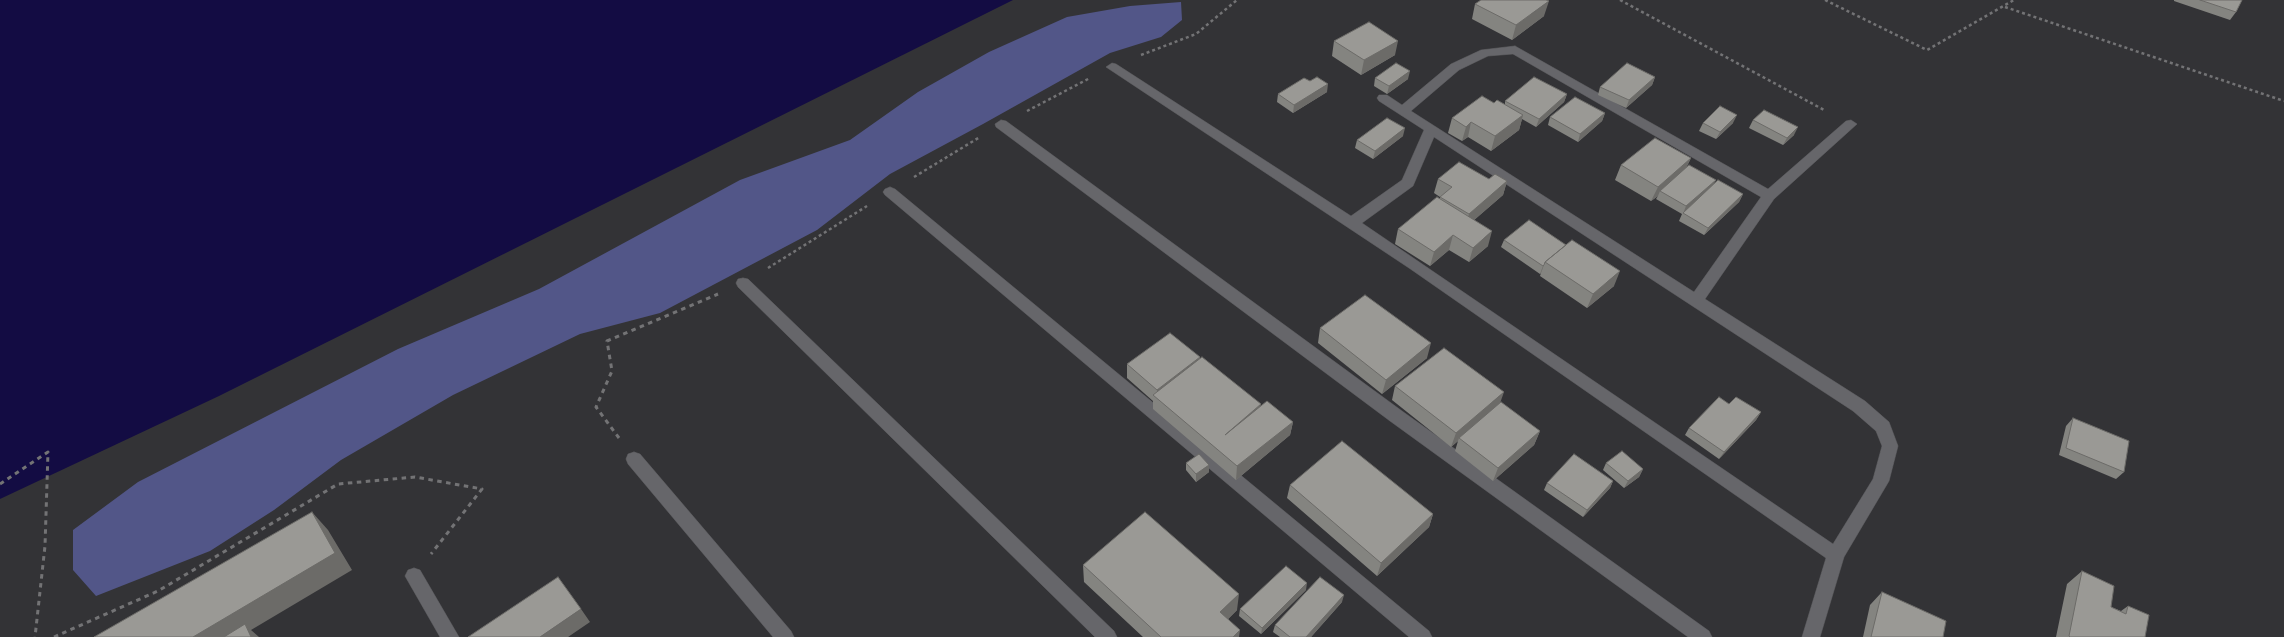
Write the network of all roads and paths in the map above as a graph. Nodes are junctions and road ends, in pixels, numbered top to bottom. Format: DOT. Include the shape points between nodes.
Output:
graph roads {
  1 [pos="1620,0"];
  2 [pos="1825,0"];
  3 [pos="2014,0"];
  4 [pos="2005,7"];
  5 [pos="1112,67"];
  6 [pos="1383,98"];
  7 [pos="2284,101"];
  8 [pos="1403,111"];
  9 [pos="1001,124"];
  10 [pos="1851,124"];
  11 [pos="1431,129"];
  12 [pos="890,192"];
  13 [pos="1769,196"];
  14 [pos="1352,223"];
  15 [pos="743,284"];
  16 [pos="1696,300"];
  17 [pos="634,459"];
  18 [pos="0,484"];
  19 [pos="1836,555"];
  20 [pos="414,576"];
  21 [pos="35,637"];
  22 [pos="54,637"];
  23 [pos="450,637"];
  24 [pos="785,637"];
  25 [pos="1108,637"];
  26 [pos="1422,637"];
  27 [pos="1703,637"];
  28 [pos="1811,637"];
  1 -- 10 [label="path"];
  2 -- 4 [label="path" via="1927,50"];
  3 -- 4 [label="path"];
  4 -- 7 [label="path"];
  5 -- 14 [label="street"];
  6 -- 8 [label="street"];
  8 -- 11 [label="street"];
  8 -- 13 [label="street" via="1455,67 1485,53 1515,50"];
  9 -- 27 [label="street" via="1396,416"];
  10 -- 13 [label="street"];
  11 -- 14 [label="street" via="1408,183"];
  11 -- 16 [label="street"];
  12 -- 26 [label="street"];
  13 -- 16 [label="street"];
  14 -- 19 [label="street"];
  15 -- 25 [label="street"];
  16 -- 19 [label="street" via="1860,406 1883,427 1890,446 1881,481"];
  17 -- 24 [label="street"];
  18 -- 21 [label="path" via="48,452 45,546"];
  19 -- 28 [label="street"];
  20 -- 22 [label="path" via="482,489 415,477 338,484 158,591"];
  20 -- 23 [label="street"];
}
